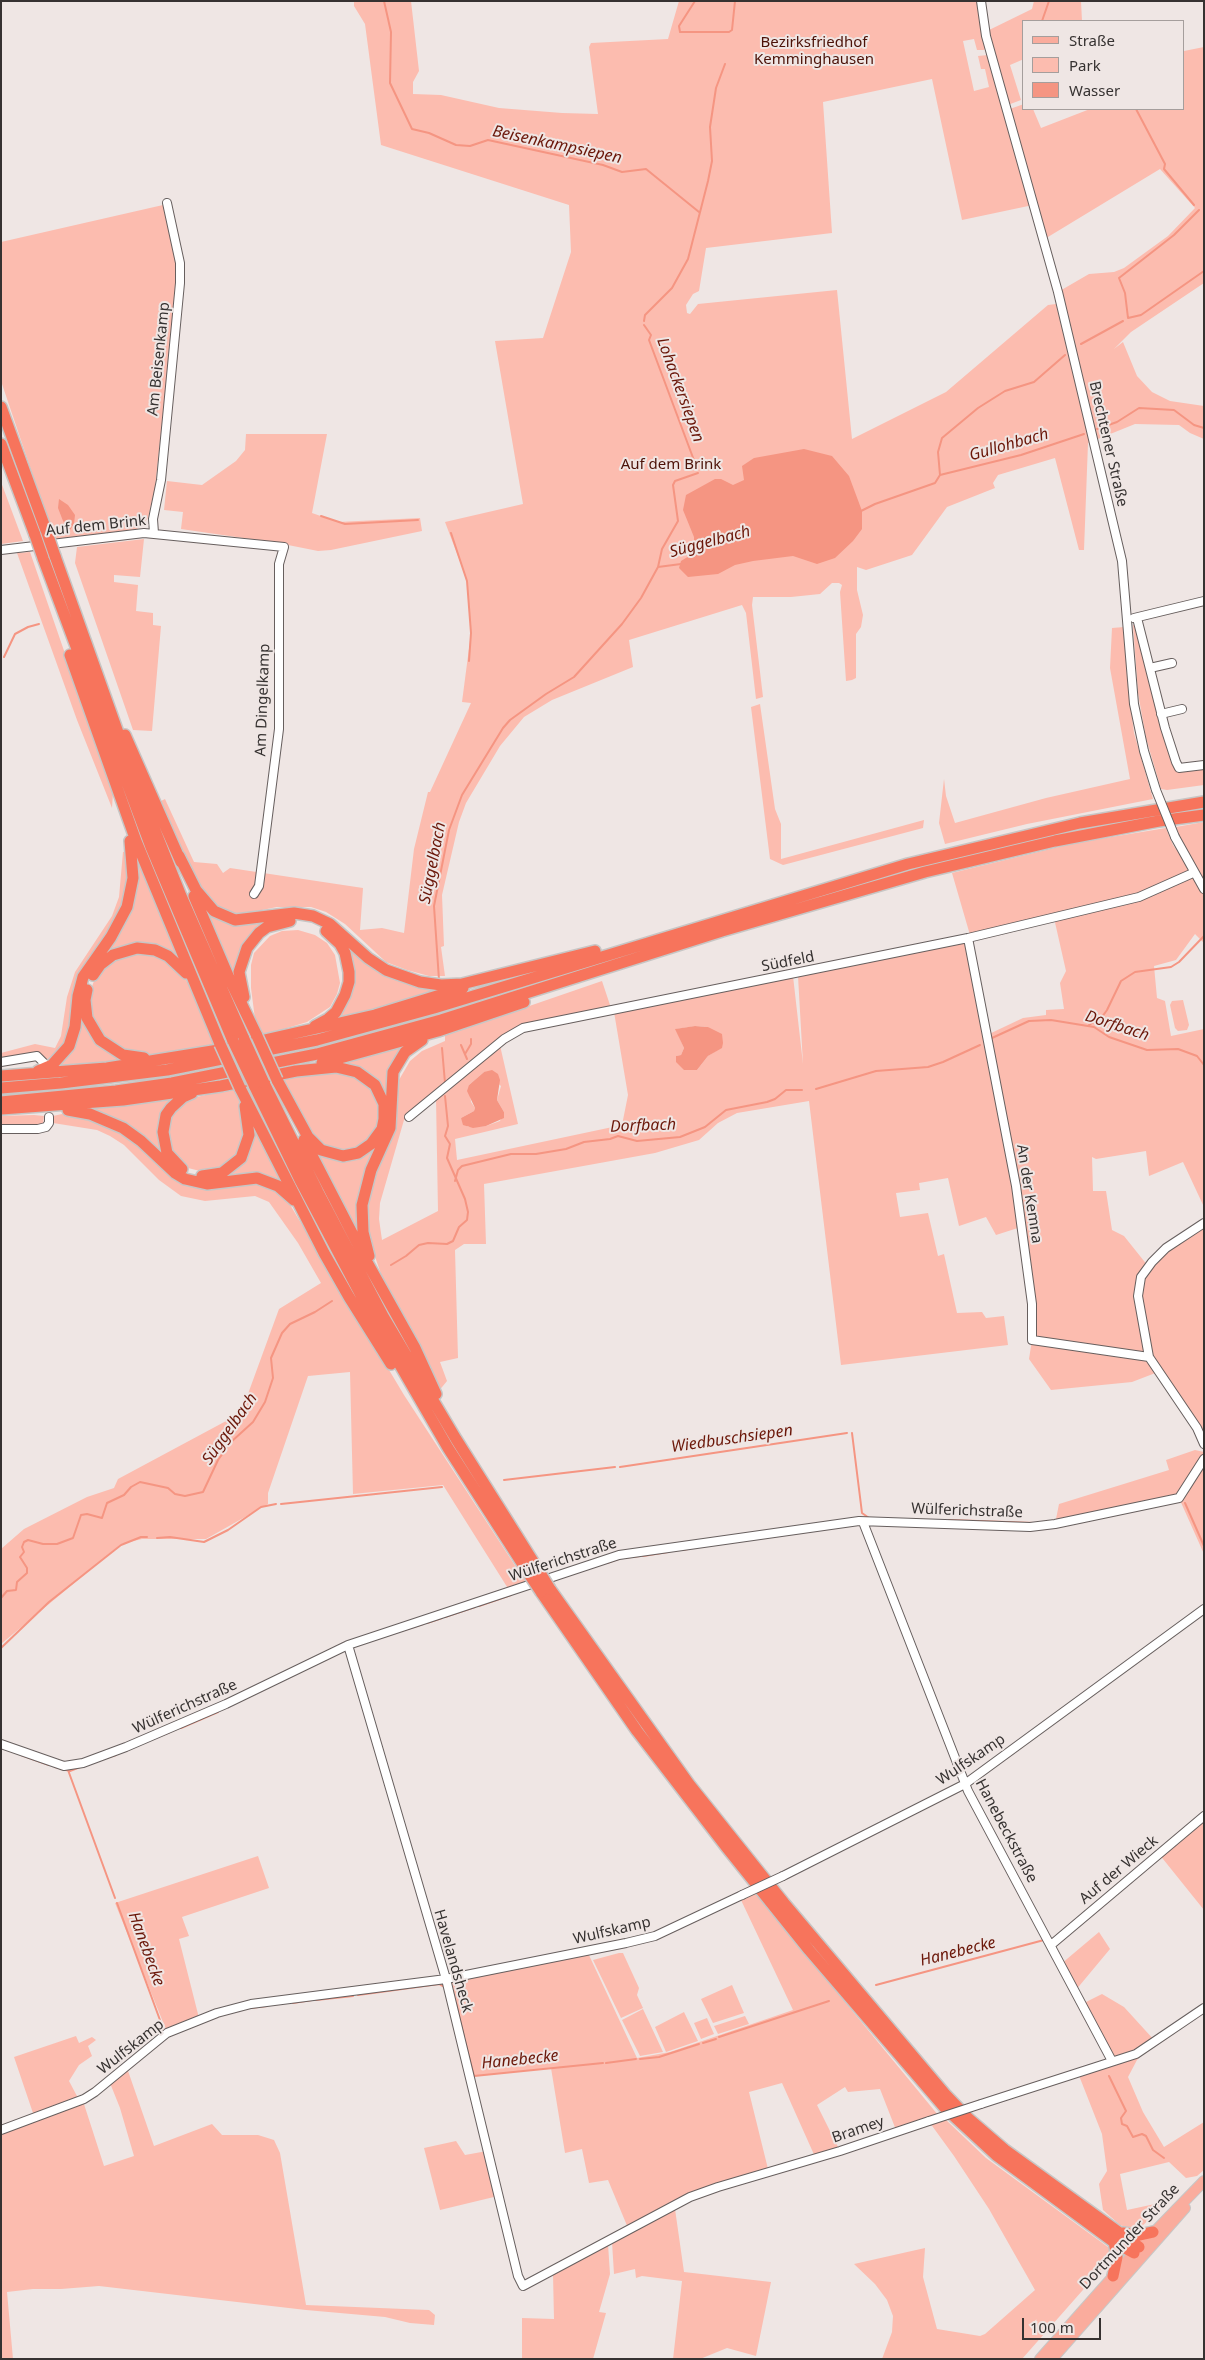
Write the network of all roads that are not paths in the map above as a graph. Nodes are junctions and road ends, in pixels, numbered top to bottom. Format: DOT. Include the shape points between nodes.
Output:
graph roads {
  1 [pos="981,1"];
  2 [pos="168,203"];
  3 [pos="1,407"];
  4 [pos="1,444"];
  5 [pos="153,519"];
  6 [pos="144,533"];
  7 [pos="154,534"];
  8 [pos="266,546"];
  9 [pos="284,547"];
  10 [pos="1,550"];
  11 [pos="49,557"];
  12 [pos="279,564"];
  13 [pos="1204,601"];
  14 [pos="62,611"];
  15 [pos="1137,618"];
  16 [pos="1128,620"];
  17 [pos="1172,663"];
  18 [pos="1150,668"];
  19 [pos="104,696"];
  20 [pos="1182,709"];
  21 [pos="1161,714"];
  22 [pos="1204,765"];
  23 [pos="1204,802"];
  24 [pos="121,803"];
  25 [pos="1204,815"];
  26 [pos="179,856"];
  27 [pos="1193,873"];
  28 [pos="1204,889"];
  29 [pos="254,894"];
  30 [pos="968,938"];
  31 [pos="644,942"];
  32 [pos="613,966"];
  33 [pos="486,980"];
  34 [pos="207,1015"];
  35 [pos="438,1031"];
  36 [pos="255,1032"];
  37 [pos="289,1036"];
  38 [pos="238,1040"];
  39 [pos="171,1058"];
  40 [pos="1,1062"];
  41 [pos="45,1064"];
  42 [pos="296,1071"];
  43 [pos="6,1076"];
  44 [pos="277,1080"];
  45 [pos="220,1086"];
  46 [pos="1,1088"];
  47 [pos="240,1088"];
  48 [pos="1,1102"];
  49 [pos="41,1107"];
  50 [pos="1,1110"];
  51 [pos="49,1117"];
  52 [pos="409,1117"];
  53 [pos="1,1128"];
  54 [pos="1204,1223"];
  55 [pos="324,1252"];
  56 [pos="385,1292"];
  57 [pos="1149,1357"];
  58 [pos="452,1444"];
  59 [pos="1204,1444"];
  60 [pos="1204,1459"];
  61 [pos="863,1522"];
  62 [pos="1204,1609"];
  63 [pos="348,1645"];
  64 [pos="1,1744"];
  65 [pos="965,1784"];
  66 [pos="1204,1816"];
  67 [pos="1051,1945"];
  68 [pos="446,1979"];
  69 [pos="1204,2008"];
  70 [pos="1112,2061"];
  71 [pos="1,2130"];
  72 [pos="1204,2181"];
  73 [pos="1153,2232"];
  74 [pos="1117,2237"];
  75 [pos="1139,2254"];
  76 [pos="1113,2276"];
  77 [pos="523,2286"];
  78 [pos="1040,2359"];
  79 [pos="1052,2359"];
  1 -- 16 [label="street, Brechtener Straße" via="986,36 1060,300 1122,561"];
  2 -- 5 [label="street, Am Beisenkamp" via="180,263 180,283 161,480"];
  3 -- 11 [label="highway, bridge" via="47,533"];
  4 -- 11 [label="highway, bridge" via="34,535"];
  5 -- 6 [label="street, Am Beisenkamp"];
  5 -- 7 [label="street, Am Beisenkamp"];
  6 -- 7 [label="street, Auf dem Brink"];
  6 -- 10 [label="street, Auf dem Brink"];
  7 -- 8 [label="street, Auf dem Brink"];
  8 -- 9 [label="street, Auf dem Brink"];
  8 -- 12 [label="street"];
  9 -- 12 [label="street, Am Dingelkamp"];
  11 -- 14 [label="highway"];
  11 -- 19 [label="highway"];
  12 -- 29 [label="street, Am Dingelkamp" via="279,729 259,886"];
  13 -- 15 [label="street"];
  14 -- 24 [label="highway" via="72,662"];
  14 -- 38 [label="highway" via="151,847"];
  15 -- 16 [label="street"];
  15 -- 18 [label="street"];
  16 -- 27 [label="street, Brechtener Straße, bridge" via="1129,663 1144,752 1175,837"];
  17 -- 18 [label="street"];
  18 -- 21 [label="street"];
  19 -- 26 [label="highway" via="130,744"];
  19 -- 38 [label="highway"];
  20 -- 21 [label="street"];
  21 -- 22 [label="street" via="1178,768"];
  23 -- 31 [label="highway" via="1080,823 972,847"];
  24 -- 34 [label="highway"];
  24 -- 43 [label="highway" via="133,853 132,886 127,907 115,931 83,977 69,1046 58,1060 46,1068"];
  25 -- 32 [label="highway" via="1109,830 944,867"];
  26 -- 33 [label="highway" via="202,900 225,917 246,920 294,913 308,915 330,924 368,958 397,976 441,985"];
  26 -- 36 [label="highway"];
  27 -- 28 [label="street, Brechtener Straße"];
  27 -- 30 [label="street, Südfeld" via="1134,898"];
  30 -- 52 [label="street, Südfeld" via="523,1028 504,1039"];
  30 -- 57 [label="street, An der Kemna" via="1016,1186 1032,1304 1032,1340"];
  31 -- 33 [label="highway" via="572,956"];
  31 -- 46 [label="highway" via="434,1008 317,1040 167,1070"];
  32 -- 35 [label="highway" via="596,977"];
  32 -- 48 [label="highway" via="379,1038 275,1064 116,1091"];
  33 -- 37 [label="highway"];
  34 -- 39 [label="highway" via="186,973 161,952 129,949 100,964 88,984 85,1000 87,1018 94,1033 123,1055"];
  34 -- 47 [label="highway, bridge"];
  35 -- 42 [label="highway"];
  35 -- 56 [label="highway" via="410,1048 396,1064 391,1080 390,1128 365,1190 362,1220 366,1243"];
  36 -- 37 [label="highway" via="240,980 240,965 246,948 259,933 275,924 309,922 322,928 340,944 348,962 349,982 341,1004 328,1019"];
  36 -- 44 [label="highway, bridge"];
  37 -- 39 [label="highway"];
  38 -- 58 [label="highway, bridge"];
  39 -- 43 [label="highway" via="90,1070"];
  40 -- 41 [label="street" via="37,1056"];
  42 -- 44 [label="highway" via="336,1068 356,1072 370,1080 379,1092 384,1110 382,1129 371,1144 358,1153 343,1156 321,1150 308,1137"];
  42 -- 45 [label="highway"];
  44 -- 56 [label="highway" via="326,1183"];
  45 -- 47 [label="highway" via="183,1097 166,1115 164,1145 171,1160 185,1172 212,1176 230,1169 240,1158 249,1135 248,1113"];
  45 -- 49 [label="highway" via="123,1100"];
  47 -- 55 [label="highway"];
  49 -- 50 [label="highway"];
  49 -- 55 [label="highway" via="78,1111 112,1122 134,1135 175,1173 195,1183 257,1178 278,1186 292,1198"];
  51 -- 53 [label="street" via="46,1127 38,1129"];
  54 -- 57 [label="street" via="1166,1248 1141,1278 1138,1301"];
  55 -- 58 [label="highway" via="398,1376"];
  56 -- 58 [label="highway" via="449,1419"];
  57 -- 59 [label="street" via="1197,1428"];
  58 -- 74 [label="highway, bridge" via="637,1731 809,1950 944,2107 996,2155"];
  60 -- 61 [label="street, Wülferichstraße" via="1179,1498 1056,1524 1030,1527"];
  61 -- 63 [label="street, Wülferichstraße" via="619,1555"];
  61 -- 65 [label="street, Hanebeckstraße"];
  62 -- 65 [label="street, Wulfskamp"];
  63 -- 64 [label="street, Wülferichstraße" via="226,1704 83,1763 64,1766"];
  63 -- 68 [label="street, Havelandsheck"];
  65 -- 67 [label="street, Hanebeckstraße"];
  65 -- 68 [label="street, Wulfskamp, bridge" via="783,1876 646,1939"];
  66 -- 67 [label="street, Auf der Wieck"];
  67 -- 70 [label="street, Hanebeckstraße"];
  68 -- 71 [label="street, Wulfskamp" via="252,2004 217,2013 167,2033 89,2096"];
  68 -- 77 [label="street, Havelandsheck"];
  69 -- 70 [label="street, Bramey" via="1143,2050"];
  70 -- 77 [label="street, Bramey, bridge" via="690,2197"];
  72 -- 73 [label="main road, Dortmunder Straße"];
  72 -- 75 [label="main road, Dortmunder Straße" via="1191,2200"];
  73 -- 74 [label="highway"];
  73 -- 75 [label="main road, Dortmunder Straße"];
  74 -- 75 [label="highway"];
  74 -- 76 [label="highway"];
  75 -- 76 [label="main road, Dortmunder Straße"];
  75 -- 79 [label="main road, Dortmunder Straße"];
  76 -- 78 [label="main road, Dortmunder Straße"];
}
